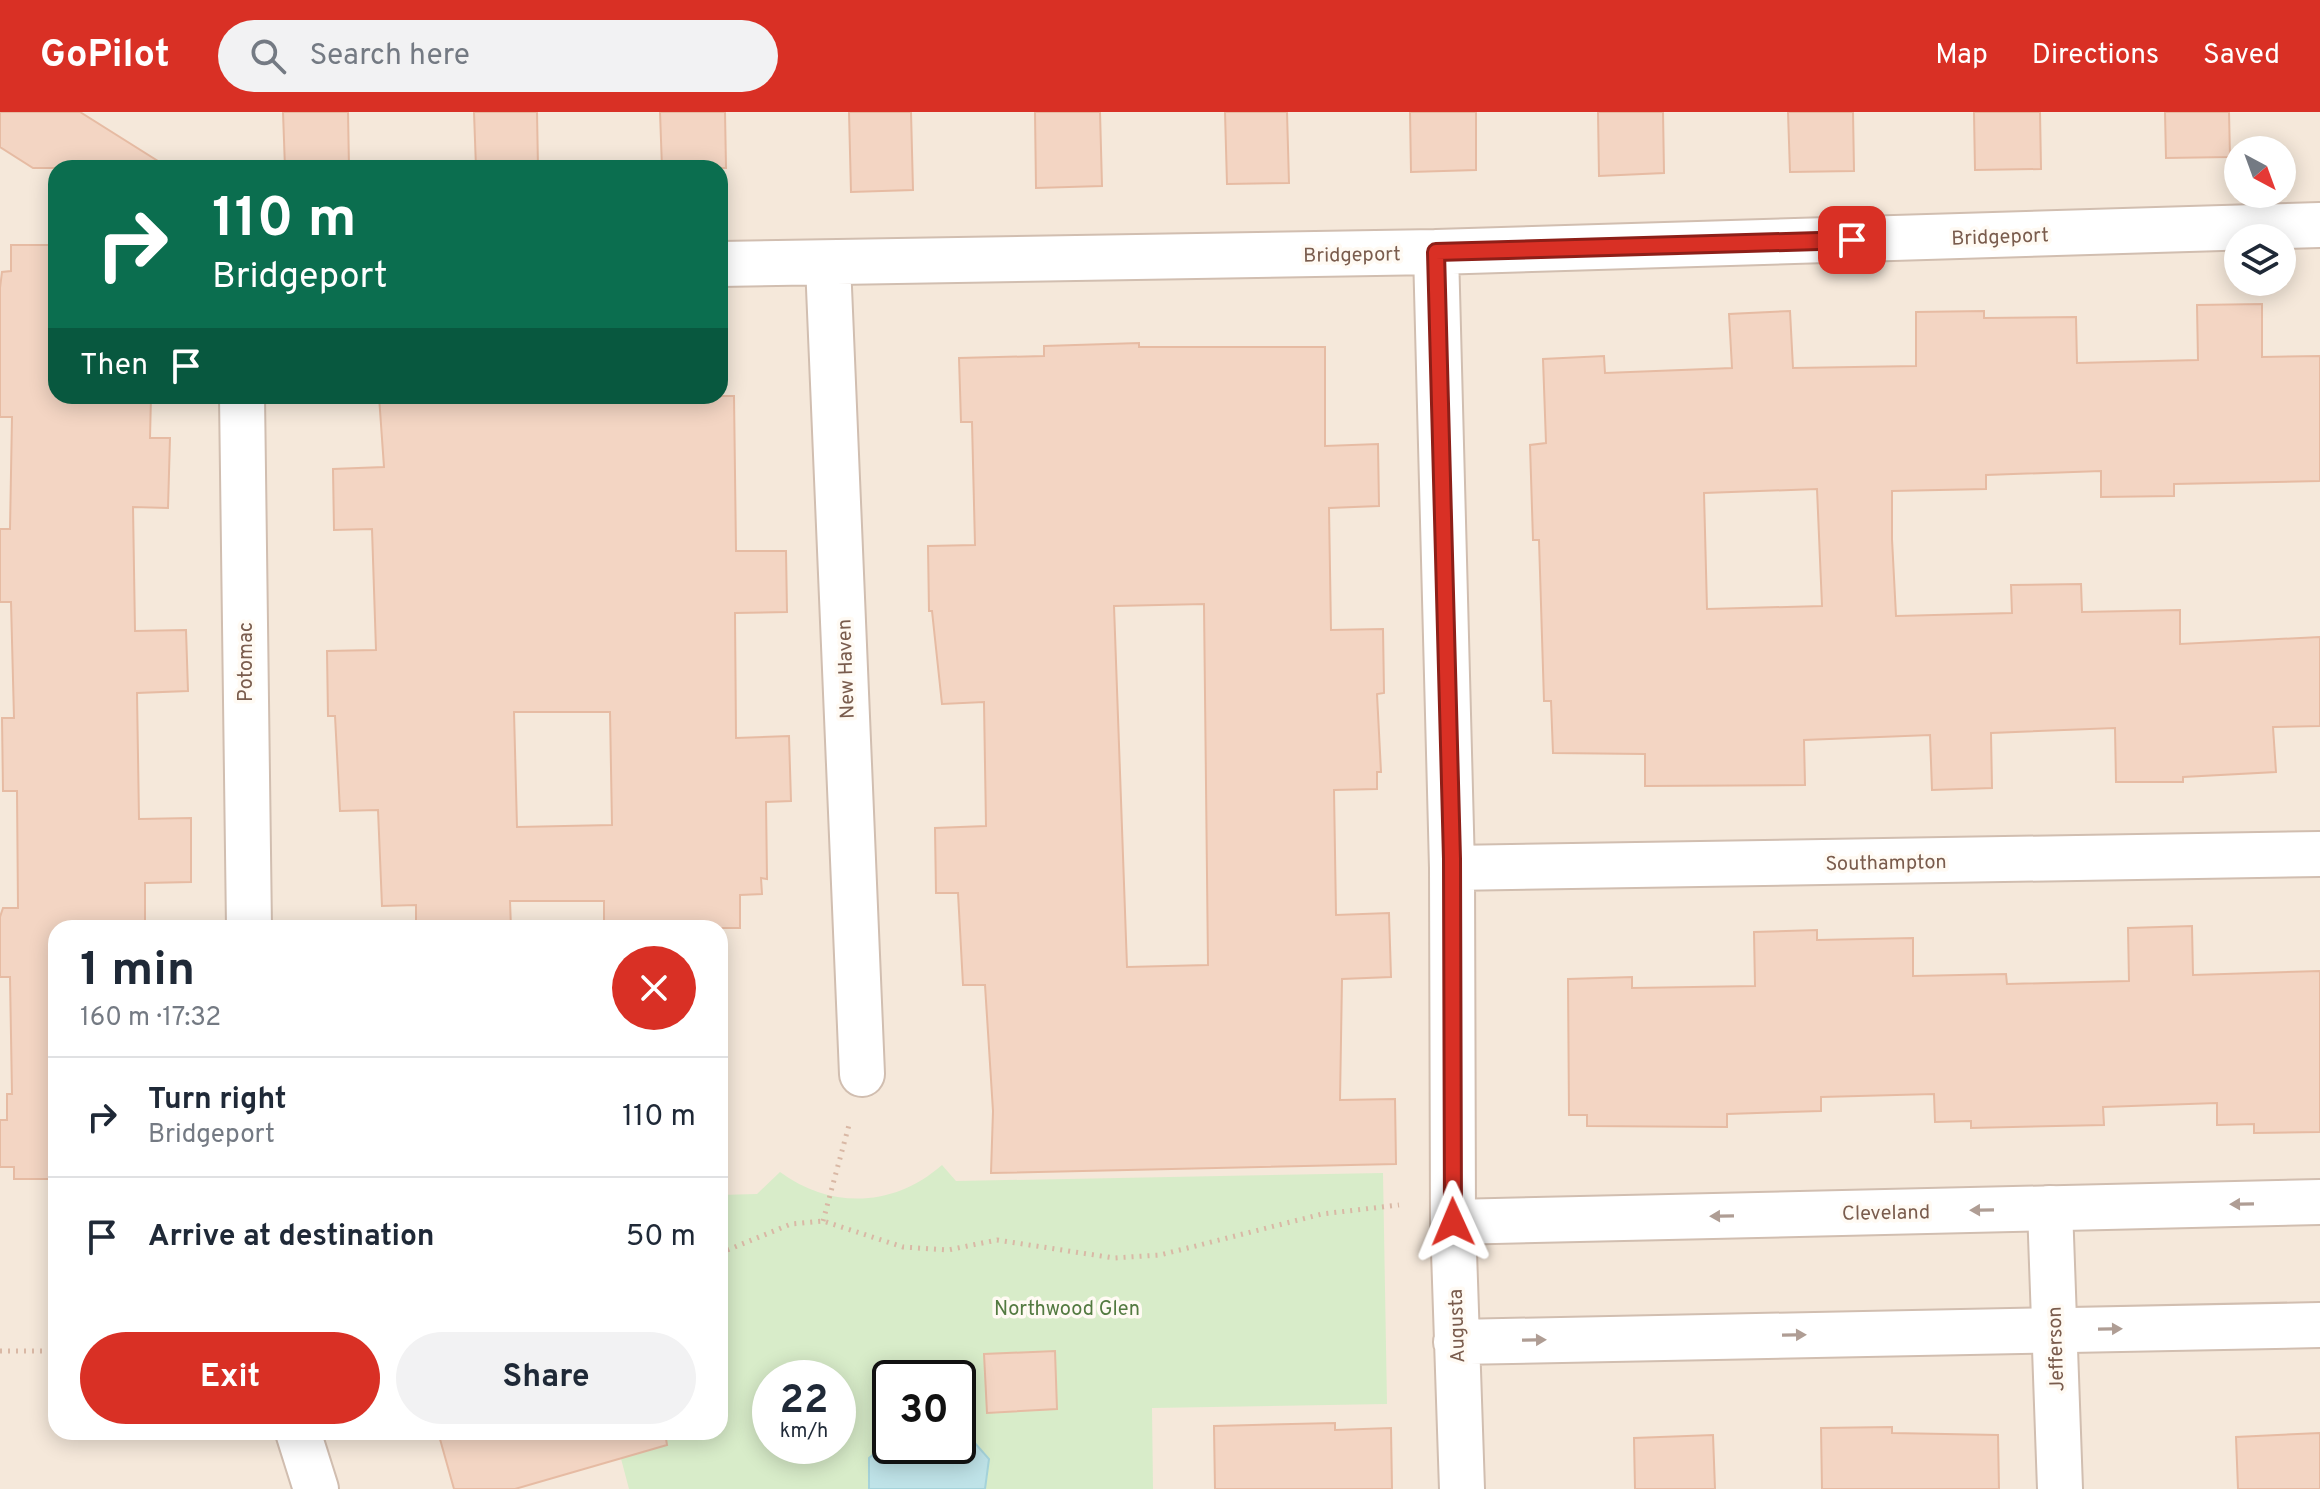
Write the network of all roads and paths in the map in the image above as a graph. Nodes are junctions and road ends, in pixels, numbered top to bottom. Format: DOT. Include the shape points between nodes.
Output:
graph roads {
  1 [pos="2320,225"];
  2 [pos="1436,252"];
  3 [pos="728,264"];
  4 [pos="828,264"];
  5 [pos="242,404"];
  6 [pos="2320,854"];
  7 [pos="1452,868"];
  8 [pos="249,920"];
  9 [pos="862,1074"];
  10 [pos="2320,1202"];
  11 [pos="2050,1208"];
  12 [pos="1452,1212"];
  13 [pos="823,1221"];
  14 [pos="728,1250"];
  15 [pos="2320,1325"];
  16 [pos="2054,1330"];
  17 [pos="1456,1342"];
  18 [pos="0,1351"];
  19 [pos="48,1351"];
  20 [pos="301,1440"];
  21 [pos="316,1489"];
  22 [pos="1462,1489"];
  23 [pos="2060,1489"];
  1 -- 2 [label="street, Bridgeport"];
  2 -- 4 [label="street, Bridgeport"];
  2 -- 7 [label="street, Augusta"];
  3 -- 4 [label="street, Bridgeport"];
  4 -- 9 [label="street, New Haven"];
  5 -- 8 [label="street, Potomac"];
  6 -- 7 [label="street, Southampton"];
  7 -- 12 [label="street, Augusta"];
  9 -- 13 [label="path"];
  10 -- 11 [label="street, Cleveland, one-way"];
  11 -- 12 [label="street, Cleveland, one-way"];
  11 -- 16 [label="street, Jefferson"];
  12 -- 13 [label="path" via="1376,1207 1322,1214 1160,1255 1114,1258 997,1240 948,1250 903,1247"];
  12 -- 17 [label="street, Augusta"];
  13 -- 14 [label="path" via="791,1224"];
  16 -- 15 [label="street, one-way"];
  17 -- 16 [label="street, one-way"];
  16 -- 23 [label="street, Jefferson"];
  17 -- 22 [label="street, Augusta"];
  18 -- 19 [label="path"];
  20 -- 21 [label="street"];
}
